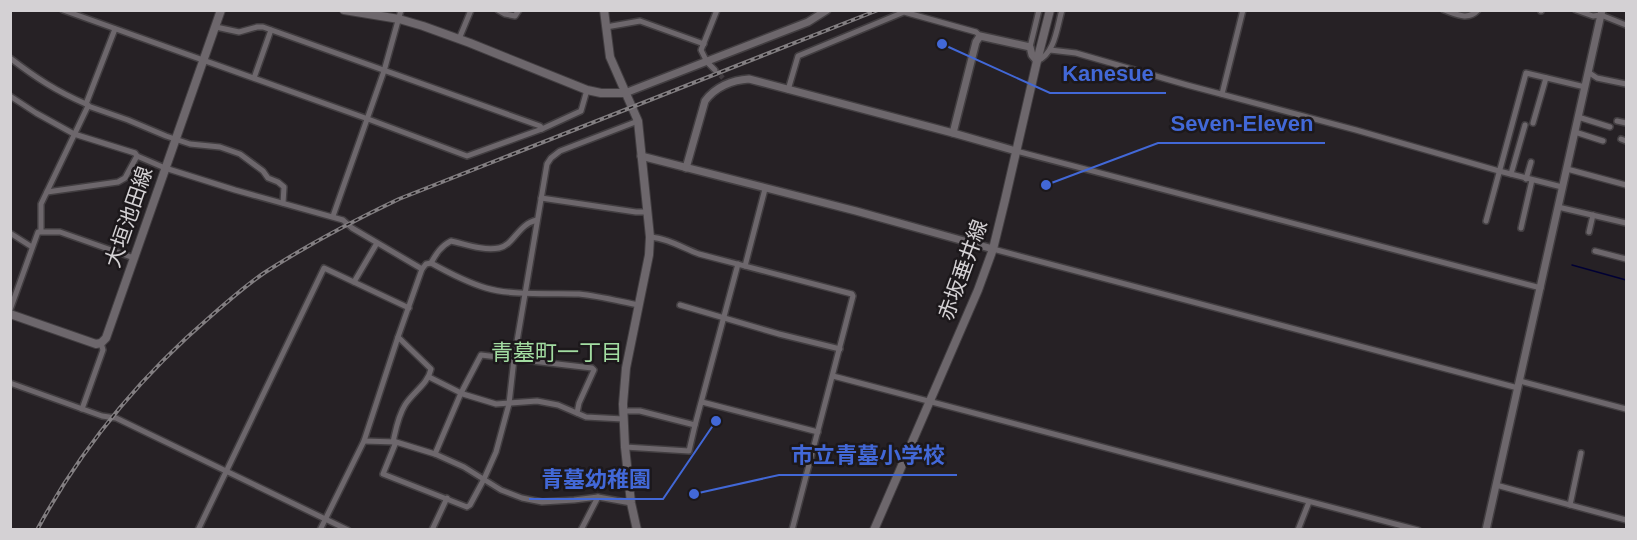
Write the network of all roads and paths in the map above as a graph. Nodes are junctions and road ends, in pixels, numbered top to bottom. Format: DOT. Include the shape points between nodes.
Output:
graph roads {
  1 [pos="63,10"];
  2 [pos="221,10"];
  3 [pos="344,10"];
  4 [pos="401,10"];
  5 [pos="471,10"];
  6 [pos="498,10"];
  7 [pos="519,10"];
  8 [pos="604,10"];
  9 [pos="717,10"];
  10 [pos="827,10"];
  11 [pos="1039,10"];
  12 [pos="1050,10"];
  13 [pos="1062,10"];
  14 [pos="1243,10"];
  15 [pos="1444,10"];
  16 [pos="1478,10"];
  17 [pos="1576,10"];
  18 [pos="1601,13"];
  19 [pos="399,20"];
  20 [pos="1626,25"];
  21 [pos="216,27"];
  22 [pos="606,27"];
  23 [pos="115,29"];
  24 [pos="271,30"];
  25 [pos="980,36"];
  26 [pos="459,39"];
  27 [pos="704,44"];
  28 [pos="1030,47"];
  29 [pos="1050,50"];
  30 [pos="10,58"];
  31 [pos="204,60"];
  32 [pos="1037,60"];
  33 [pos="707,62"];
  34 [pos="715,70"];
  35 [pos="384,71"];
  36 [pos="1588,72"];
  37 [pos="254,78"];
  38 [pos="723,78"];
  39 [pos="1546,78"];
  40 [pos="728,84"];
  41 [pos="1626,84"];
  42 [pos="1585,87"];
  43 [pos="587,90"];
  44 [pos="788,90"];
  45 [pos="625,93"];
  46 [pos="1222,94"];
  47 [pos="10,96"];
  48 [pos="87,105"];
  49 [pos="1578,117"];
  50 [pos="368,119"];
  51 [pos="638,121"];
  52 [pos="1617,121"];
  53 [pos="1533,123"];
  54 [pos="1626,123"];
  55 [pos="1525,125"];
  56 [pos="1610,127"];
  57 [pos="542,129"];
  58 [pos="1575,132"];
  59 [pos="953,133"];
  60 [pos="74,134"];
  61 [pos="176,138"];
  62 [pos="1604,141"];
  63 [pos="1017,151"];
  64 [pos="137,156"];
  65 [pos="641,156"];
  66 [pos="1531,162"];
  67 [pos="165,168"];
  68 [pos="686,168"];
  69 [pos="1567,168"];
  70 [pos="1499,171"];
  71 [pos="1511,174"];
  72 [pos="1529,179"];
  73 [pos="1626,185"];
  74 [pos="1563,187"];
  75 [pos="765,189"];
  76 [pos="47,192"];
  77 [pos="541,198"];
  78 [pos="284,203"];
  79 [pos="1558,207"];
  80 [pos="648,212"];
  81 [pos="1593,215"];
  82 [pos="333,216"];
  83 [pos="537,220"];
  84 [pos="1486,221"];
  85 [pos="1626,223"];
  86 [pos="1521,228"];
  87 [pos="41,231"];
  88 [pos="1589,232"];
  89 [pos="10,233"];
  90 [pos="650,237"];
  91 [pos="377,243"];
  92 [pos="32,248"];
  93 [pos="993,249"];
  94 [pos="1595,251"];
  95 [pos="134,258"];
  96 [pos="1626,260"];
  97 [pos="431,263"];
  98 [pos="738,264"];
  99 [pos="745,266"];
  100 [pos="422,269"];
  101 [pos="354,282"];
  102 [pos="1541,288"];
  103 [pos="525,292"];
  104 [pos="638,305"];
  105 [pos="680,305"];
  106 [pos="409,308"];
  107 [pos="10,312"];
  108 [pos="724,319"];
  109 [pos="398,337"];
  110 [pos="101,343"];
  111 [pos="840,349"];
  112 [pos="514,358"];
  113 [pos="833,376"];
  114 [pos="429,377"];
  115 [pos="10,383"];
  116 [pos="1519,384"];
  117 [pos="461,393"];
  118 [pos="702,402"];
  119 [pos="930,402"];
  120 [pos="509,404"];
  121 [pos="1626,408"];
  122 [pos="82,409"];
  123 [pos="577,413"];
  124 [pos="623,415"];
  125 [pos="695,425"];
  126 [pos="818,432"];
  127 [pos="364,441"];
  128 [pos="395,442"];
  129 [pos="625,447"];
  130 [pos="1581,453"];
  131 [pos="435,454"];
  132 [pos="225,472"];
  133 [pos="484,479"];
  134 [pos="1496,485"];
  135 [pos="598,497"];
  136 [pos="447,498"];
  137 [pos="1309,501"];
  138 [pos="632,502"];
  139 [pos="1570,505"];
  140 [pos="325,519"];
  141 [pos="1626,520"];
  142 [pos="198,530"];
  143 [pos="320,530"];
  144 [pos="348,530"];
  145 [pos="432,530"];
  146 [pos="581,530"];
  147 [pos="637,530"];
  148 [pos="792,530"];
  149 [pos="874,530"];
  150 [pos="1298,530"];
  151 [pos="1418,530"];
  152 [pos="1486,530"];
  1 -- 23 [label="street"];
  2 -- 21 [label="main road, 大垣池田線"];
  3 -- 19 [label="main road"];
  4 -- 19 [label="street"];
  5 -- 26 [label="street"];
  6 -- 7 [label="street" via="515,16"];
  8 -- 22 [label="main road"];
  9 -- 27 [label="street"];
  10 -- 33 [label="street" via="808,22"];
  11 -- 28 [label="street"];
  12 -- 32 [label="main road, 赤坂垂井線"];
  13 -- 29 [label="street"];
  14 -- 46 [label="street"];
  15 -- 16 [label="street" via="1464,17"];
  17 -- 18 [label="street" via="1593,16"];
  18 -- 20 [label="street"];
  18 -- 36 [label="street"];
  19 -- 26 [label="main road"];
  19 -- 35 [label="street"];
  21 -- 24 [label="street" via="239,32 257,27"];
  21 -- 31 [label="main road, 大垣池田線"];
  22 -- 27 [label="street" via="640,21"];
  22 -- 45 [label="main road" via="610,57"];
  23 -- 31 [label="street"];
  23 -- 48 [label="street"];
  24 -- 35 [label="street"];
  24 -- 37 [label="street"];
  25 -- 28 [label="street"];
  25 -- 44 [label="street" via="904,12 798,56"];
  25 -- 59 [label="street"];
  26 -- 43 [label="main road"];
  27 -- 33 [label="street" via="701,50"];
  28 -- 32 [label="street"];
  29 -- 32 [label="street"];
  29 -- 46 [label="street" via="1076,53"];
  30 -- 48 [label="street" via="40,80"];
  31 -- 37 [label="street"];
  31 -- 61 [label="main road, 大垣池田線"];
  32 -- 63 [label="main road, 赤坂垂井線"];
  33 -- 34 [label="street"];
  33 -- 45 [label="street"];
  35 -- 50 [label="street"];
  35 -- 57 [label="street"];
  36 -- 41 [label="street"];
  36 -- 42 [label="street"];
  37 -- 50 [label="street"];
  38 -- 40 [label="street"];
  39 -- 42 [label="street"];
  39 -- 53 [label="street"];
  39 -- 70 [label="street" via="1526,73"];
  40 -- 44 [label="street" via="748,79"];
  40 -- 68 [label="street" via="711,92 705,101"];
  42 -- 49 [label="street"];
  43 -- 45 [label="main road"];
  43 -- 57 [label="street" via="581,111"];
  44 -- 59 [label="street"];
  45 -- 51 [label="main road"];
  46 -- 70 [label="street"];
  47 -- 60 [label="street"];
  48 -- 60 [label="street"];
  48 -- 61 [label="street"];
  49 -- 56 [label="street"];
  49 -- 58 [label="street"];
  50 -- 57 [label="street" via="467,156"];
  50 -- 82 [label="street"];
  51 -- 65 [label="main road"];
  51 -- 77 [label="street" via="560,151 548,164"];
  52 -- 54 [label="street"];
  55 -- 71 [label="street"];
  58 -- 62 [label="street"];
  58 -- 69 [label="street"];
  59 -- 63 [label="street"];
  60 -- 64 [label="street"];
  60 -- 76 [label="street"];
  61 -- 67 [label="main road, 大垣池田線"];
  61 -- 78 [label="street" via="240,154 284,187"];
  63 -- 93 [label="main road, 赤坂垂井線"];
  63 -- 102 [label="street"];
  64 -- 67 [label="street"];
  64 -- 76 [label="street" via="125,178 118,182"];
  65 -- 68 [label="street"];
  65 -- 80 [label="main road"];
  66 -- 72 [label="street"];
  67 -- 78 [label="street"];
  67 -- 95 [label="main road, 大垣池田線"];
  68 -- 75 [label="street"];
  69 -- 73 [label="street"];
  69 -- 74 [label="street"];
  70 -- 71 [label="street"];
  70 -- 84 [label="street"];
  71 -- 72 [label="street"];
  72 -- 74 [label="street"];
  72 -- 86 [label="street"];
  74 -- 79 [label="street"];
  75 -- 93 [label="street"];
  75 -- 99 [label="street"];
  76 -- 87 [label="street" via="41,204"];
  77 -- 80 [label="street"];
  77 -- 83 [label="street"];
  78 -- 82 [label="street"];
  79 -- 81 [label="street"];
  79 -- 102 [label="street"];
  80 -- 90 [label="main road"];
  81 -- 85 [label="street"];
  81 -- 88 [label="street"];
  82 -- 91 [label="street"];
  83 -- 97 [label="street" via="518,230 501,248 451,241"];
  83 -- 103 [label="street"];
  87 -- 92 [label="street"];
  87 -- 95 [label="street" via="60,232"];
  89 -- 92 [label="street"];
  90 -- 98 [label="street" via="661,237 691,251"];
  90 -- 104 [label="main road"];
  91 -- 100 [label="street"];
  91 -- 101 [label="street"];
  92 -- 107 [label="street"];
  93 -- 116 [label="street"];
  93 -- 119 [label="main road, 赤坂垂井線"];
  94 -- 96 [label="street"];
  95 -- 110 [label="main road, 大垣池田線"];
  97 -- 100 [label="street"];
  97 -- 103 [label="street" via="455,277 488,288"];
  98 -- 99 [label="street"];
  98 -- 108 [label="street"];
  99 -- 111 [label="street" via="852,294"];
  100 -- 106 [label="street"];
  101 -- 106 [label="street"];
  101 -- 132 [label="street" via="324,268"];
  102 -- 116 [label="street"];
  103 -- 104 [label="street" via="610,298"];
  103 -- 112 [label="street"];
  104 -- 124 [label="main road" via="626,368"];
  105 -- 108 [label="street"];
  106 -- 109 [label="street"];
  107 -- 110 [label="main road"];
  108 -- 111 [label="street"];
  108 -- 118 [label="street"];
  109 -- 114 [label="street" via="431,369"];
  109 -- 127 [label="street"];
  110 -- 122 [label="street" via="103,350"];
  111 -- 113 [label="street"];
  112 -- 117 [label="street" via="481,355"];
  112 -- 120 [label="street"];
  112 -- 123 [label="street" via="592,368"];
  113 -- 119 [label="street"];
  113 -- 126 [label="street"];
  114 -- 117 [label="street"];
  114 -- 128 [label="street" via="400,415"];
  115 -- 122 [label="street"];
  116 -- 121 [label="street"];
  116 -- 134 [label="street"];
  117 -- 120 [label="street" via="495,404"];
  117 -- 131 [label="street"];
  118 -- 125 [label="street"];
  118 -- 126 [label="street"];
  119 -- 137 [label="street"];
  119 -- 149 [label="main road, 赤坂垂井線"];
  120 -- 123 [label="street" via="537,401"];
  120 -- 133 [label="street"];
  122 -- 132 [label="street" via="116,418"];
  123 -- 124 [label="street" via="586,417"];
  124 -- 125 [label="street" via="640,411"];
  124 -- 129 [label="main road"];
  125 -- 129 [label="street" via="689,451"];
  126 -- 148 [label="street"];
  127 -- 128 [label="street"];
  127 -- 140 [label="street"];
  128 -- 131 [label="street"];
  128 -- 136 [label="street" via="383,474"];
  129 -- 138 [label="main road"];
  130 -- 139 [label="street"];
  131 -- 133 [label="street"];
  132 -- 140 [label="street"];
  132 -- 142 [label="street"];
  133 -- 135 [label="street" via="501,490 543,502"];
  133 -- 136 [label="street" via="467,507"];
  134 -- 139 [label="street"];
  134 -- 152 [label="street"];
  135 -- 138 [label="street"];
  135 -- 146 [label="street"];
  136 -- 145 [label="street"];
  137 -- 150 [label="street"];
  137 -- 151 [label="street"];
  138 -- 147 [label="main road"];
  139 -- 141 [label="street"];
  140 -- 143 [label="street"];
  140 -- 144 [label="street"];
}
